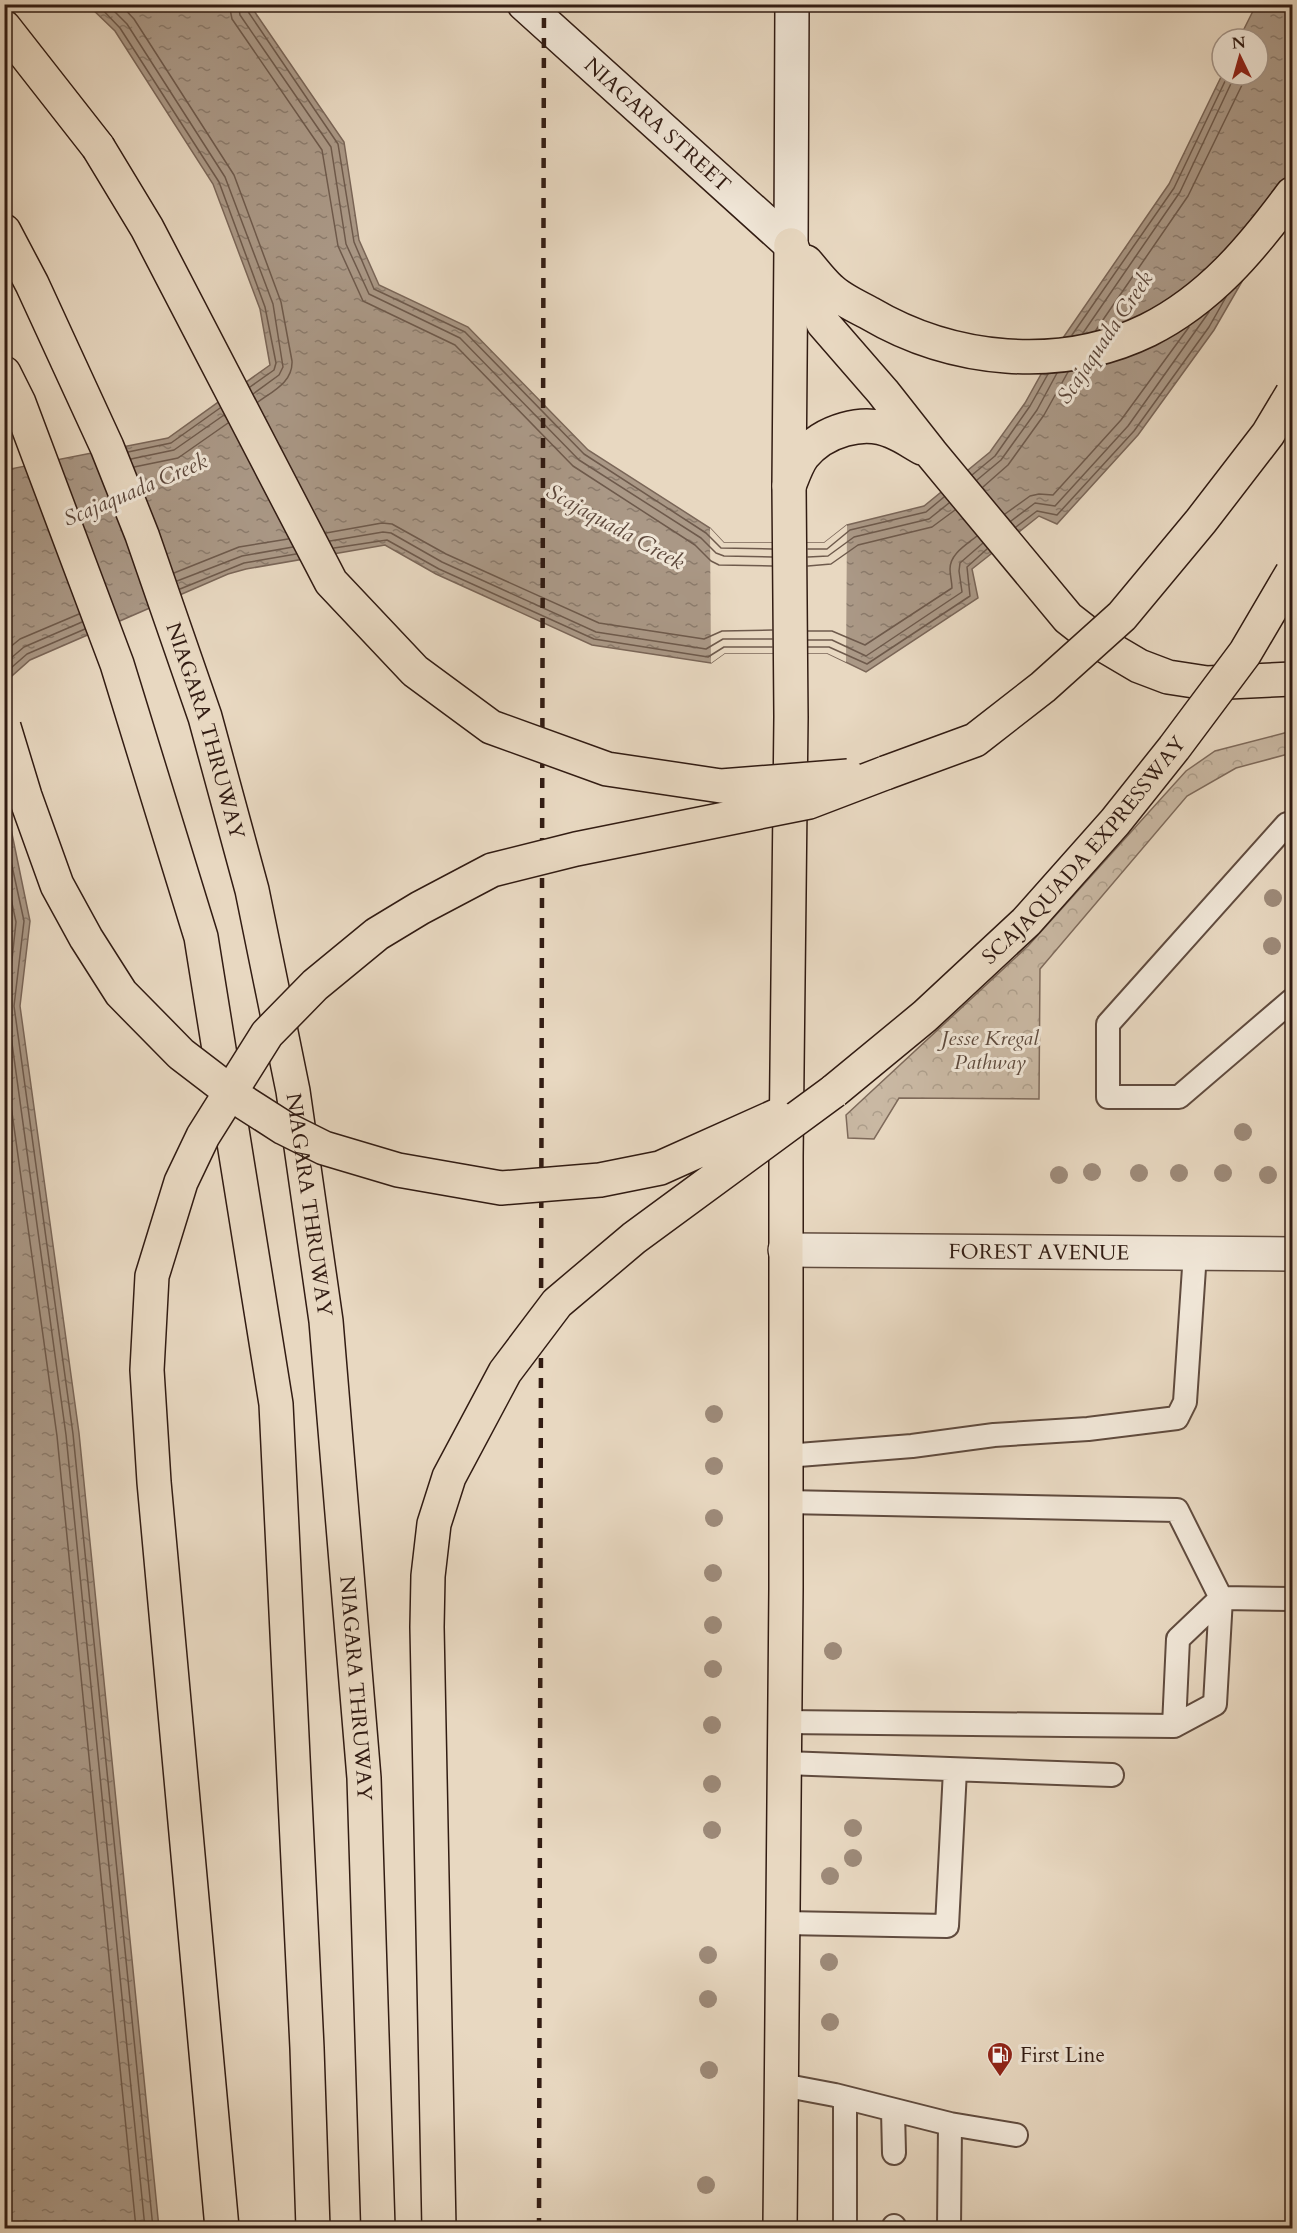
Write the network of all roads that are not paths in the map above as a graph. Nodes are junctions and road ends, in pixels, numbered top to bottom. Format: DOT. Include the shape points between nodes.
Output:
graph roads {
  1 [pos="524,4"];
  2 [pos="792,4"];
  3 [pos="4,27"];
  4 [pos="1293,194"];
  5 [pos="4,231"];
  6 [pos="791,245"];
  7 [pos="4,373"];
  8 [pos="1293,394"];
  9 [pos="931,453"];
  10 [pos="789,486"];
  11 [pos="1293,573"];
  12 [pos="1293,679"];
  13 [pos="4,727"];
  14 [pos="885,773"];
  15 [pos="1293,823"];
  16 [pos="1293,1000"];
  17 [pos="834,1091"];
  18 [pos="785,1250"];
  19 [pos="1195,1253"];
  20 [pos="1293,1254"];
  21 [pos="786,1456"];
  22 [pos="786,1502"];
  23 [pos="1221,1598"];
  24 [pos="1293,1599"];
  25 [pos="785,1722"];
  26 [pos="1174,1726"];
  27 [pos="785,1763"];
  28 [pos="955,1770"];
  29 [pos="1112,1775"];
  30 [pos="784,1923"];
  31 [pos="782,2085"];
  32 [pos="845,2098"];
  33 [pos="893,2111"];
  34 [pos="950,2124"];
  35 [pos="1016,2135"];
  36 [pos="894,2153"];
  37 [pos="222,2229"];
  38 [pos="313,2229"];
  39 [pos="378,2229"];
  40 [pos="439,2229"];
  41 [pos="780,2229"];
  42 [pos="845,2229"];
  43 [pos="949,2229"];
  1 -- 6 [label="main road, NIAGARA STREET"];
  2 -- 6 [label="main road"];
  3 -- 14 [label="main road, bridge" via="98,147 147,228 331,582 415,671 491,727 608,768 721,786"];
  4 -- 6 [label="main road" via="1228,273 1190,304 1148,330 1064,354 1017,357 968,351 926,340 890,325 832,291"];
  5 -- 39 [label="main road, NIAGARA THRUWAY" via="107,447 205,717 252,890 293,1091 326,1321 364,1778"];
  6 -- 9 [label="main road" via="823,323"];
  6 -- 10 [label="main road"];
  7 -- 38 [label="main road" via="19,403 117,664 201,937 276,1404"];
  8 -- 14 [label="main road, bridge" via="1262,443 1122,616 1043,687 975,740"];
  9 -- 10 [label="main road" via="892,431 848,428 824,438 803,456"];
  9 -- 12 [label="main road" via="1068,618 1100,643 1139,666 1168,677 1207,683"];
  10 -- 18 [label="main road"];
  11 -- 17 [label="main road, SCAJAQUADA EXPRESSWAY, bridge" via="1245,653 1115,822 1026,922 924,1016"];
  13 -- 17 [label="main road, bridge" via="57,885 120,993 181,1054 236,1096 284,1128 324,1148 398,1170 501,1188 600,1180 660,1168"];
  14 -- 37 [label="main road, bridge" via="809,802 492,870 420,908 377,934 315,985 267,1034 203,1136 181,1182 152,1276 147,1370"];
  15 -- 16 [label="lane" via="1287,824 1108,1024 1108,1097 1179,1098"];
  17 -- 40 [label="main road, bridge" via="634,1238 557,1303 505,1372 449,1477 434,1524 427,1627"];
  18 -- 19 [label="main road, FOREST AVENUE"];
  18 -- 21 [label="main road"];
  19 -- 20 [label="main road, FOREST AVENUE"];
  19 -- 21 [label="lane" via="1185,1402 1177,1418"];
  21 -- 22 [label="main road"];
  22 -- 23 [label="lane" via="1177,1510"];
  22 -- 25 [label="main road"];
  23 -- 24 [label="lane"];
  23 -- 26 [label="lane" via="1178,1639"];
  23 -- 26 [label="lane" via="1215,1704"];
  25 -- 26 [label="lane"];
  25 -- 27 [label="main road"];
  27 -- 28 [label="lane"];
  27 -- 30 [label="main road"];
  28 -- 29 [label="lane"];
  28 -- 30 [label="lane" via="946,1926"];
  30 -- 31 [label="main road"];
  31 -- 32 [label="lane"];
  31 -- 41 [label="main road"];
  32 -- 33 [label="lane"];
  32 -- 42 [label="lane"];
  33 -- 34 [label="lane"];
  33 -- 36 [label="lane"];
  34 -- 35 [label="lane"];
  34 -- 43 [label="lane"];
}
